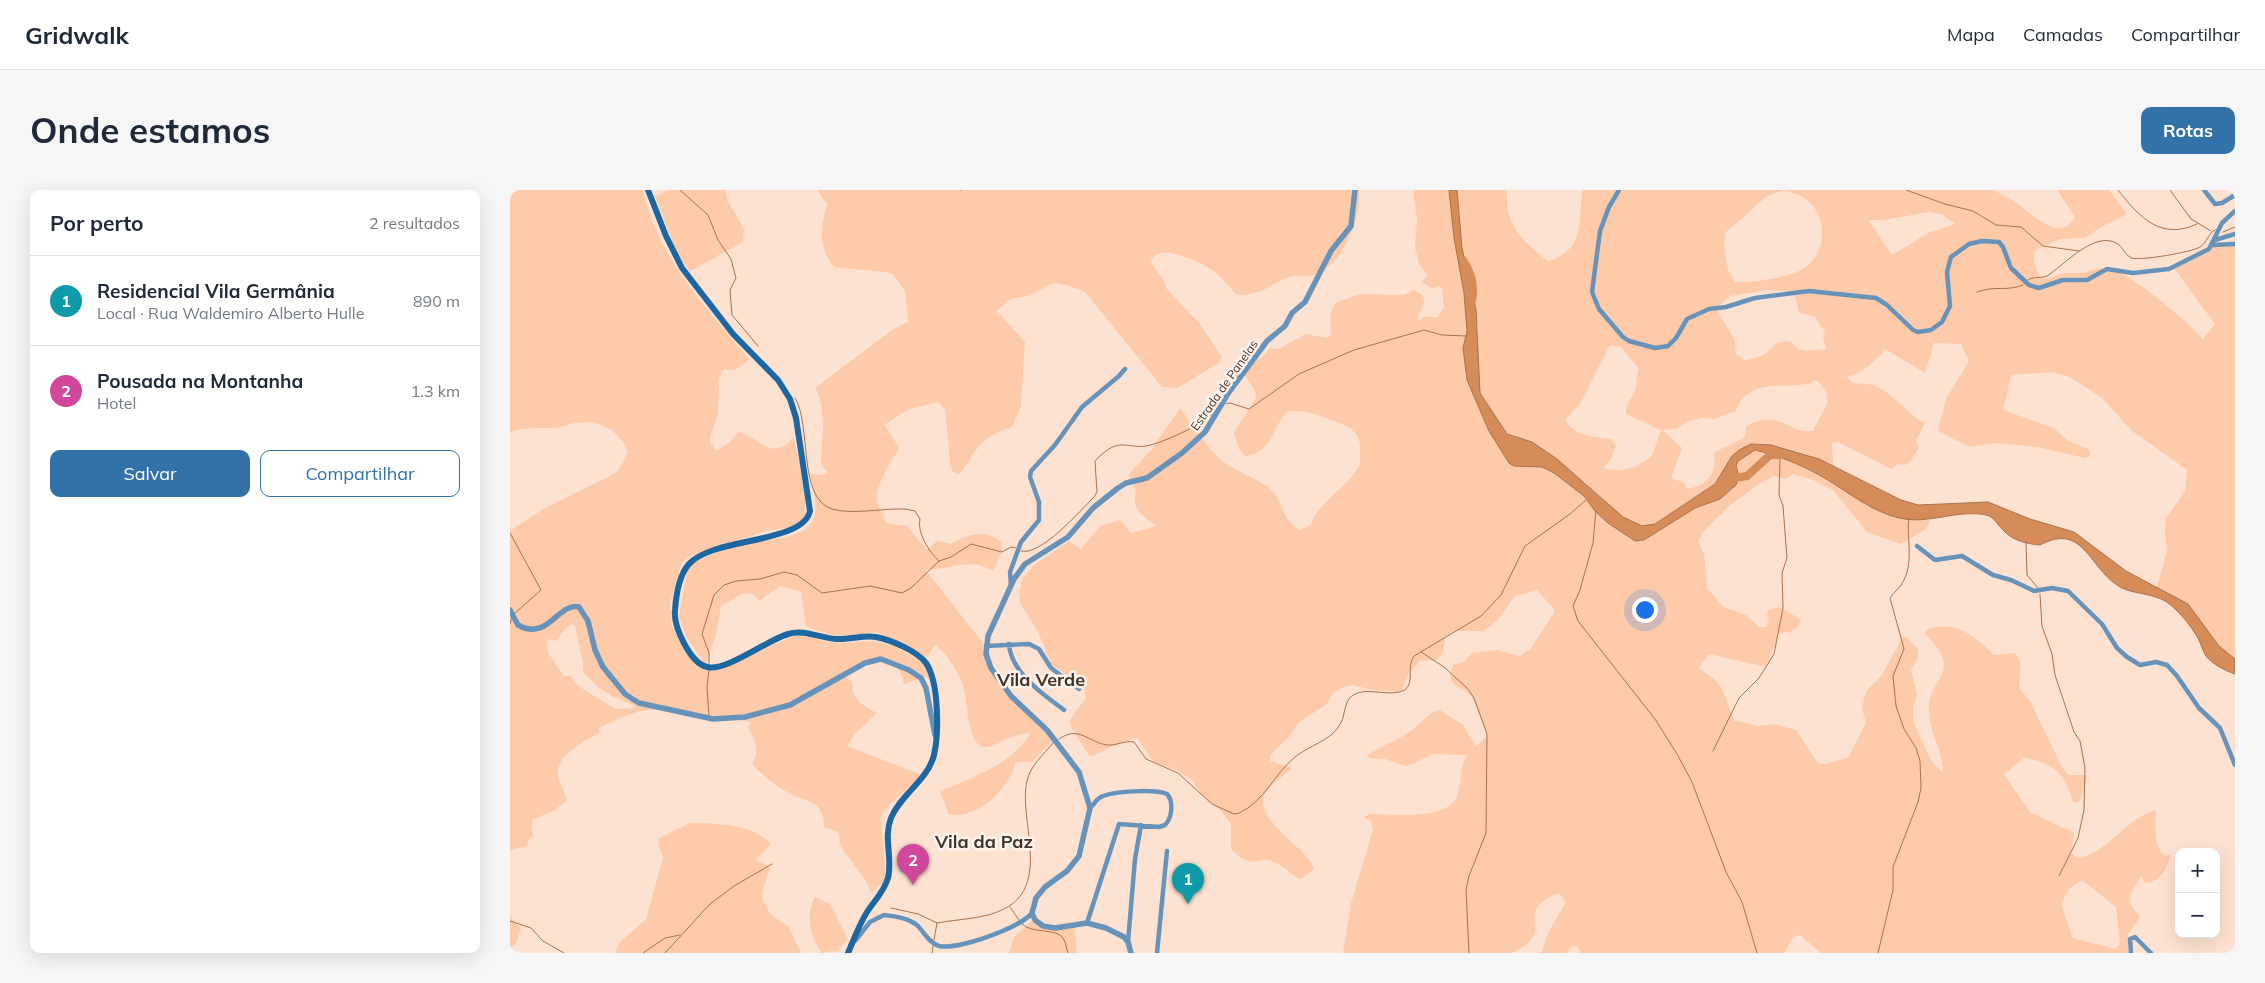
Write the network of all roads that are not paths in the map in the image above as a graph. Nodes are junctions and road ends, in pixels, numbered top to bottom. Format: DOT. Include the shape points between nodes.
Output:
graph roads {
  1 [pos="648,190"];
  2 [pos="1355,190"];
  3 [pos="1619,190"];
  4 [pos="2204,190"];
  5 [pos="2235,195"];
  6 [pos="2235,211"];
  7 [pos="2235,234"];
  8 [pos="2215,240"];
  9 [pos="2235,244"];
  10 [pos="2213,245"];
  11 [pos="1125,369"];
  12 [pos="1917,546"];
  13 [pos="1011,585"];
  14 [pos="510,610"];
  15 [pos="1009,644"];
  16 [pos="986,646"];
  17 [pos="1079,688"];
  18 [pos="1064,710"];
  19 [pos="935,735"];
  20 [pos="2235,764"];
  21 [pos="1090,808"];
  22 [pos="1141,825"];
  23 [pos="1167,851"];
  24 [pos="1032,913"];
  25 [pos="1087,923"];
  26 [pos="1128,942"];
  27 [pos="849,952"];
  28 [pos="1130,953"];
  29 [pos="1157,953"];
  30 [pos="2131,953"];
  31 [pos="2150,953"];
  1 -- 19 [label="main road" via="682,268 733,334 778,380 790,399 796,418 810,511 809,517 796,528 712,550 688,564 680,583 675,610 679,633 696,661 708,668 722,666 790,633 837,639 877,637 885,640 915,654 928,667 936,700"];
  2 -- 13 [label="street, Estrada de Panelas" via="1351,226 1331,251 1305,302 1267,341 1229,392 1205,432 1182,454 1147,478 1126,483 1105,498 1068,537 1025,564"];
  3 -- 10 [label="street" via="1600,231 1592,292 1600,309 1623,337 1663,349 1672,344 1683,323 1692,316 1780,293 1823,291 1876,298 1888,304 1913,330 1931,330 1949,312 1947,272 1951,257 1962,248 1982,241 2001,244 2012,268 2029,285 2039,288 2063,280 2087,280 2107,269 2133,273 2164,270 2205,252"];
  4 -- 5 [label="street" via="2215,204"];
  6 -- 8 [label="street" via="2224,219"];
  7 -- 8 [label="street"];
  8 -- 10 [label="street"];
  9 -- 10 [label="street"];
  11 -- 13 [label="street" via="1082,407 1056,445 1031,471 1039,502 1039,520 1021,542 1010,572"];
  12 -- 20 [label="street" via="1935,560 1962,556 1992,575 2034,591 2052,588 2068,592 2102,624 2117,648 2127,657 2140,665 2163,663 2172,671 2198,708 2220,728"];
  13 -- 16 [label="street, Estrada de Panelas"];
  14 -- 19 [label="street" via="518,625 531,629 548,625 564,611 580,607 603,667 625,694 646,705 713,719 745,717 781,709 871,660 888,661 909,670 924,682"];
  15 -- 16 [label="street"];
  15 -- 17 [label="street" via="1034,646 1051,668"];
  15 -- 18 [label="street" via="1013,660 1027,679"];
  16 -- 21 [label="street" via="991,668 1006,690 1047,730 1079,772"];
  19 -- 27 [label="main road" via="931,764 891,817 887,831 890,866 887,880 862,920"];
  21 -- 22 [label="street" via="1098,799 1108,795 1150,791 1168,794 1171,804 1168,824 1159,827"];
  21 -- 24 [label="street" via="1079,856 1067,870 1045,886 1036,898"];
  22 -- 25 [label="street" via="1121,823 1117,826"];
  22 -- 26 [label="street"];
  23 -- 29 [label="street"];
  24 -- 25 [label="street" via="1038,924 1050,928"];
  24 -- 27 [label="street" via="1004,930 939,946 909,921 884,915 870,922"];
  25 -- 26 [label="street" via="1117,933"];
  26 -- 28 [label="street"];
  30 -- 31 [label="street" via="2130,939 2135,937"];
}
